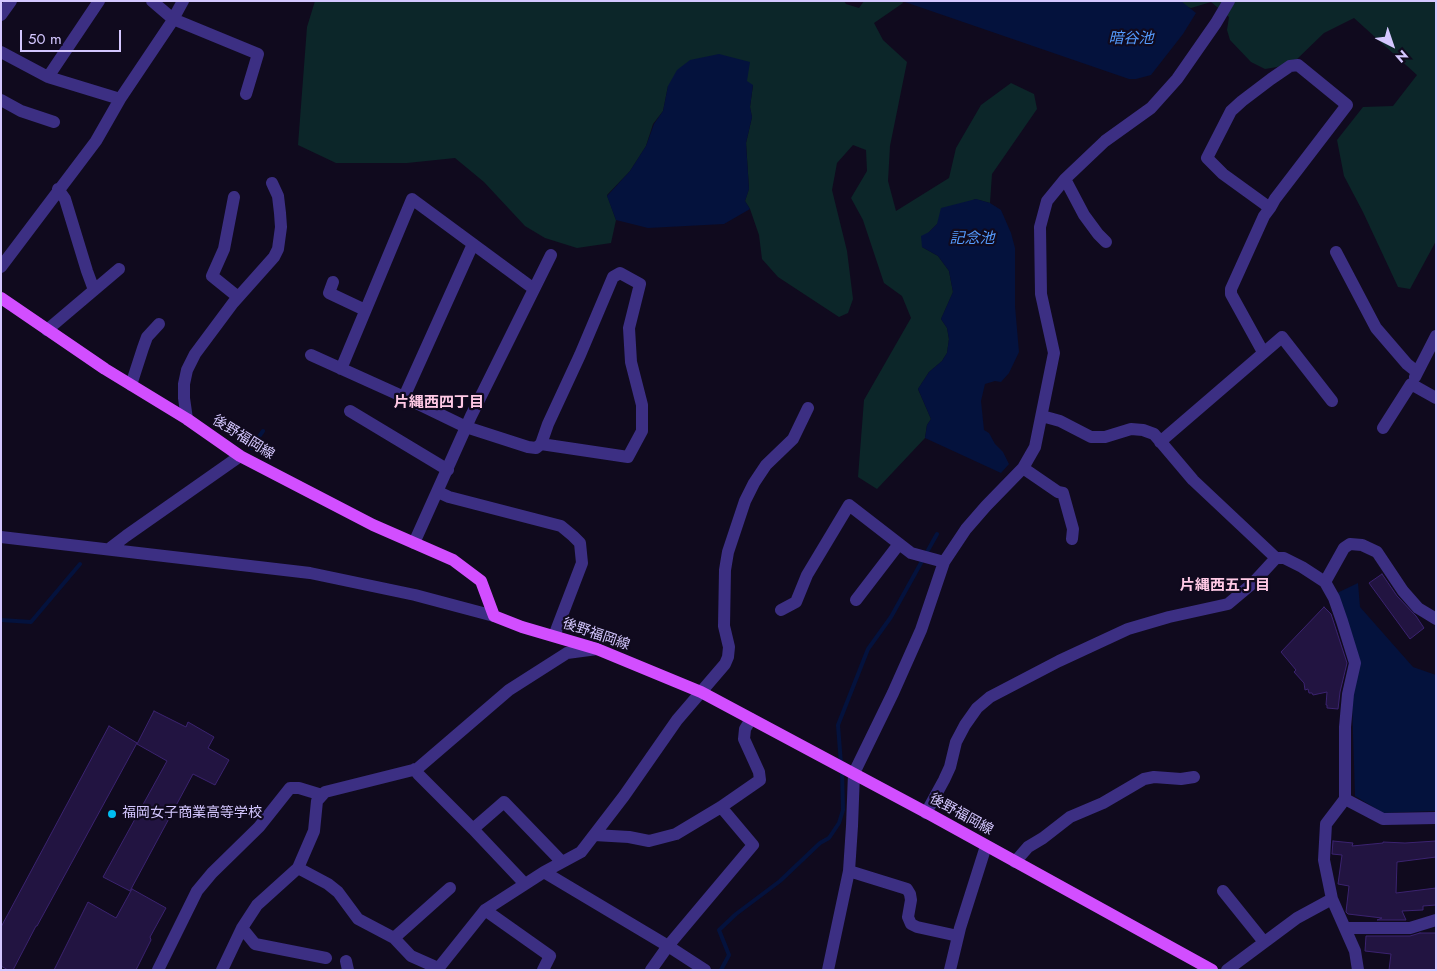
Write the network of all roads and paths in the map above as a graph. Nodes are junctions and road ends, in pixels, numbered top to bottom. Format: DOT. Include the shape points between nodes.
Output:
graph roads {
  1 [pos="11,1"];
  2 [pos="99,1"];
  3 [pos="152,1"];
  4 [pos="183,1"];
  5 [pos="1229,1"];
  6 [pos="1,15"];
  7 [pos="173,20"];
  8 [pos="1,52"];
  9 [pos="48,77"];
  10 [pos="246,94"];
  11 [pos="120,99"];
  12 [pos="1,100"];
  13 [pos="54,122"];
  14 [pos="1065,179"];
  15 [pos="272,183"];
  16 [pos="58,189"];
  17 [pos="234,196"];
  18 [pos="1270,208"];
  19 [pos="1106,242"];
  20 [pos="473,244"];
  21 [pos="1336,252"];
  22 [pos="551,255"];
  23 [pos="1,267"];
  24 [pos="119,269"];
  25 [pos="534,289"];
  26 [pos="94,290"];
  27 [pos="329,292"];
  28 [pos="238,297"];
  29 [pos="1,298"];
  30 [pos="365,310"];
  31 [pos="159,324"];
  32 [pos="47,330"];
  33 [pos="1436,336"];
  34 [pos="1263,352"];
  35 [pos="311,355"];
  36 [pos="341,369"];
  37 [pos="1418,372"];
  38 [pos="1411,384"];
  39 [pos="131,385"];
  40 [pos="404,397"];
  41 [pos="1436,398"];
  42 [pos="1332,401"];
  43 [pos="808,408"];
  44 [pos="350,411"];
  45 [pos="1042,416"];
  46 [pos="187,419"];
  47 [pos="466,427"];
  48 [pos="1383,428"];
  49 [pos="1160,442"];
  50 [pos="541,444"];
  51 [pos="240,456"];
  52 [pos="1023,468"];
  53 [pos="448,470"];
  54 [pos="438,492"];
  55 [pos="1,537"];
  56 [pos="1072,539"];
  57 [pos="414,543"];
  58 [pos="899,544"];
  59 [pos="109,550"];
  60 [pos="1276,558"];
  61 [pos="944,562"];
  62 [pos="1325,582"];
  63 [pos="856,600"];
  64 [pos="781,610"];
  65 [pos="494,616"];
  66 [pos="1436,619"];
  67 [pos="554,636"];
  68 [pos="597,649"];
  69 [pos="701,692"];
  70 [pos="751,719"];
  71 [pos="415,769"];
  72 [pos="854,773"];
  73 [pos="1194,777"];
  74 [pos="322,795"];
  75 [pos="1345,799"];
  76 [pos="721,807"];
  77 [pos="926,813"];
  78 [pos="1436,818"];
  79 [pos="474,829"];
  80 [pos="594,835"];
  81 [pos="986,846"];
  82 [pos="562,862"];
  83 [pos="1015,862"];
  84 [pos="298,868"];
  85 [pos="848,871"];
  86 [pos="544,872"];
  87 [pos="525,884"];
  88 [pos="450,888"];
  89 [pos="1223,891"];
  90 [pos="1332,899"];
  91 [pos="485,910"];
  92 [pos="1436,920"];
  93 [pos="242,928"];
  94 [pos="1345,928"];
  95 [pos="958,936"];
  96 [pos="394,938"];
  97 [pos="1264,942"];
  98 [pos="668,946"];
  99 [pos="326,958"];
  100 [pos="438,969"];
  101 [pos="158,970"];
  102 [pos="222,970"];
  103 [pos="542,970"];
  104 [pos="651,970"];
  105 [pos="705,970"];
  106 [pos="828,970"];
  107 [pos="950,970"];
  108 [pos="1212,970"];
  109 [pos="1227,970"];
  110 [pos="1358,970"];
  1 -- 6 [label="street"];
  2 -- 9 [label="street"];
  3 -- 7 [label="street"];
  4 -- 7 [label="street"];
  5 -- 14 [label="street" via="1177,79 1151,108 1105,141"];
  7 -- 10 [label="street" via="258,54"];
  7 -- 11 [label="street"];
  8 -- 9 [label="street"];
  9 -- 11 [label="street"];
  11 -- 16 [label="street" via="96,141"];
  12 -- 13 [label="street" via="20,111"];
  14 -- 19 [label="street" via="1084,215"];
  14 -- 45 [label="street" via="1047,201 1040,227 1041,294 1054,353"];
  15 -- 28 [label="street" via="280,213 278,249"];
  16 -- 23 [label="street" via="40,218"];
  16 -- 26 [label="street" via="67,202"];
  17 -- 28 [label="street" via="224,249 212,276"];
  18 -- 18 [label="street" via="1347,105 1298,65 1290,66 1271,78 1231,111 1207,158 1223,174"];
  18 -- 34 [label="street" via="1231,294"];
  20 -- 25 [label="street"];
  20 -- 30 [label="street" via="412,199"];
  20 -- 40 [label="street"];
  21 -- 37 [label="street" via="1376,328"];
  22 -- 25 [label="street"];
  24 -- 26 [label="street"];
  25 -- 47 [label="street"];
  26 -- 32 [label="street"];
  27 -- 30 [label="street"];
  28 -- 46 [label="street" via="195,354 187,370 184,398"];
  29 -- 32 [label="main road, 後野福岡線"];
  30 -- 36 [label="street"];
  31 -- 39 [label="street" via="145,342"];
  32 -- 39 [label="main road, 後野福岡線"];
  33 -- 37 [label="street"];
  34 -- 42 [label="street" via="1282,337"];
  34 -- 49 [label="street"];
  35 -- 36 [label="street"];
  36 -- 40 [label="street"];
  37 -- 38 [label="street"];
  38 -- 41 [label="street"];
  38 -- 48 [label="street"];
  39 -- 46 [label="main road, 後野福岡線"];
  40 -- 47 [label="street"];
  43 -- 69 [label="street" via="793,438 766,465 744,501 725,570 724,626 728,657"];
  44 -- 53 [label="street"];
  45 -- 49 [label="street" via="1091,438 1131,429 1154,434"];
  45 -- 52 [label="street" via="1035,447"];
  46 -- 51 [label="main road, 後野福岡線"];
  47 -- 50 [label="street" via="528,447 536,448"];
  47 -- 53 [label="street"];
  49 -- 60 [label="street" via="1192,480"];
  50 -- 50 [label="street" via="613,277 620,273 640,284 629,328 631,362 642,405 642,431 628,458"];
  51 -- 57 [label="main road, 後野福岡線" via="346,512"];
  51 -- 59 [label="street"];
  52 -- 56 [label="street" via="1064,493 1073,529"];
  52 -- 61 [label="street" via="966,529"];
  53 -- 54 [label="street"];
  54 -- 57 [label="street"];
  54 -- 67 [label="street" via="561,526 580,544 582,563"];
  55 -- 59 [label="street"];
  57 -- 65 [label="main road, 後野福岡線" via="453,560 481,581"];
  58 -- 61 [label="street" via="916,556"];
  58 -- 63 [label="street"];
  58 -- 64 [label="street" via="849,505 807,575 796,602"];
  59 -- 65 [label="street" via="310,573"];
  60 -- 62 [label="street" via="1284,558"];
  60 -- 77 [label="street" via="1228,604 1128,629 1000,690 982,703 956,742 950,767"];
  61 -- 72 [label="street" via="921,630"];
  62 -- 66 [label="street" via="1344,548 1350,544 1362,545 1377,552 1403,591 1418,608"];
  62 -- 75 [label="street" via="1334,598 1355,663 1344,735"];
  65 -- 67 [label="main road, 後野福岡線"];
  67 -- 68 [label="main road, 後野福岡線"];
  68 -- 69 [label="main road, 後野福岡線"];
  68 -- 71 [label="street" via="567,653 509,690"];
  69 -- 70 [label="main road, 後野福岡線"];
  69 -- 80 [label="street"];
  70 -- 72 [label="main road, 後野福岡線"];
  70 -- 76 [label="street" via="744,739 760,780"];
  71 -- 74 [label="street" via="341,787"];
  71 -- 79 [label="street"];
  72 -- 77 [label="main road, 後野福岡線"];
  72 -- 85 [label="street"];
  73 -- 83 [label="street" via="1144,779 1070,817 1028,847"];
  74 -- 84 [label="street" via="317,801 314,832"];
  74 -- 101 [label="street" via="290,788 259,828 197,891"];
  75 -- 78 [label="street" via="1383,819"];
  75 -- 90 [label="street" via="1326,824 1324,860"];
  76 -- 80 [label="street" via="676,834 649,841"];
  76 -- 98 [label="street" via="753,846"];
  77 -- 81 [label="main road, 後野福岡線"];
  79 -- 82 [label="street" via="504,802"];
  79 -- 87 [label="street"];
  80 -- 82 [label="street" via="581,852"];
  81 -- 83 [label="main road, 後野福岡線"];
  81 -- 95 [label="street"];
  82 -- 86 [label="street"];
  83 -- 108 [label="main road, 後野福岡線"];
  84 -- 93 [label="street" via="257,905"];
  84 -- 96 [label="street" via="338,892 358,919"];
  85 -- 95 [label="street" via="907,890 911,900 908,917 911,924"];
  85 -- 106 [label="street"];
  86 -- 87 [label="street"];
  86 -- 98 [label="street"];
  87 -- 91 [label="street"];
  88 -- 96 [label="street"];
  89 -- 97 [label="street"];
  90 -- 94 [label="street"];
  90 -- 97 [label="street" via="1297,918"];
  91 -- 100 [label="street"];
  91 -- 103 [label="street" via="550,956"];
  92 -- 94 [label="street" via="1410,928"];
  93 -- 99 [label="street" via="254,944"];
  93 -- 102 [label="street"];
  94 -- 110 [label="street" via="1355,951"];
  95 -- 107 [label="street"];
  96 -- 100 [label="street" via="411,956"];
  97 -- 109 [label="street"];
  98 -- 104 [label="street"];
  98 -- 105 [label="street"];
}
